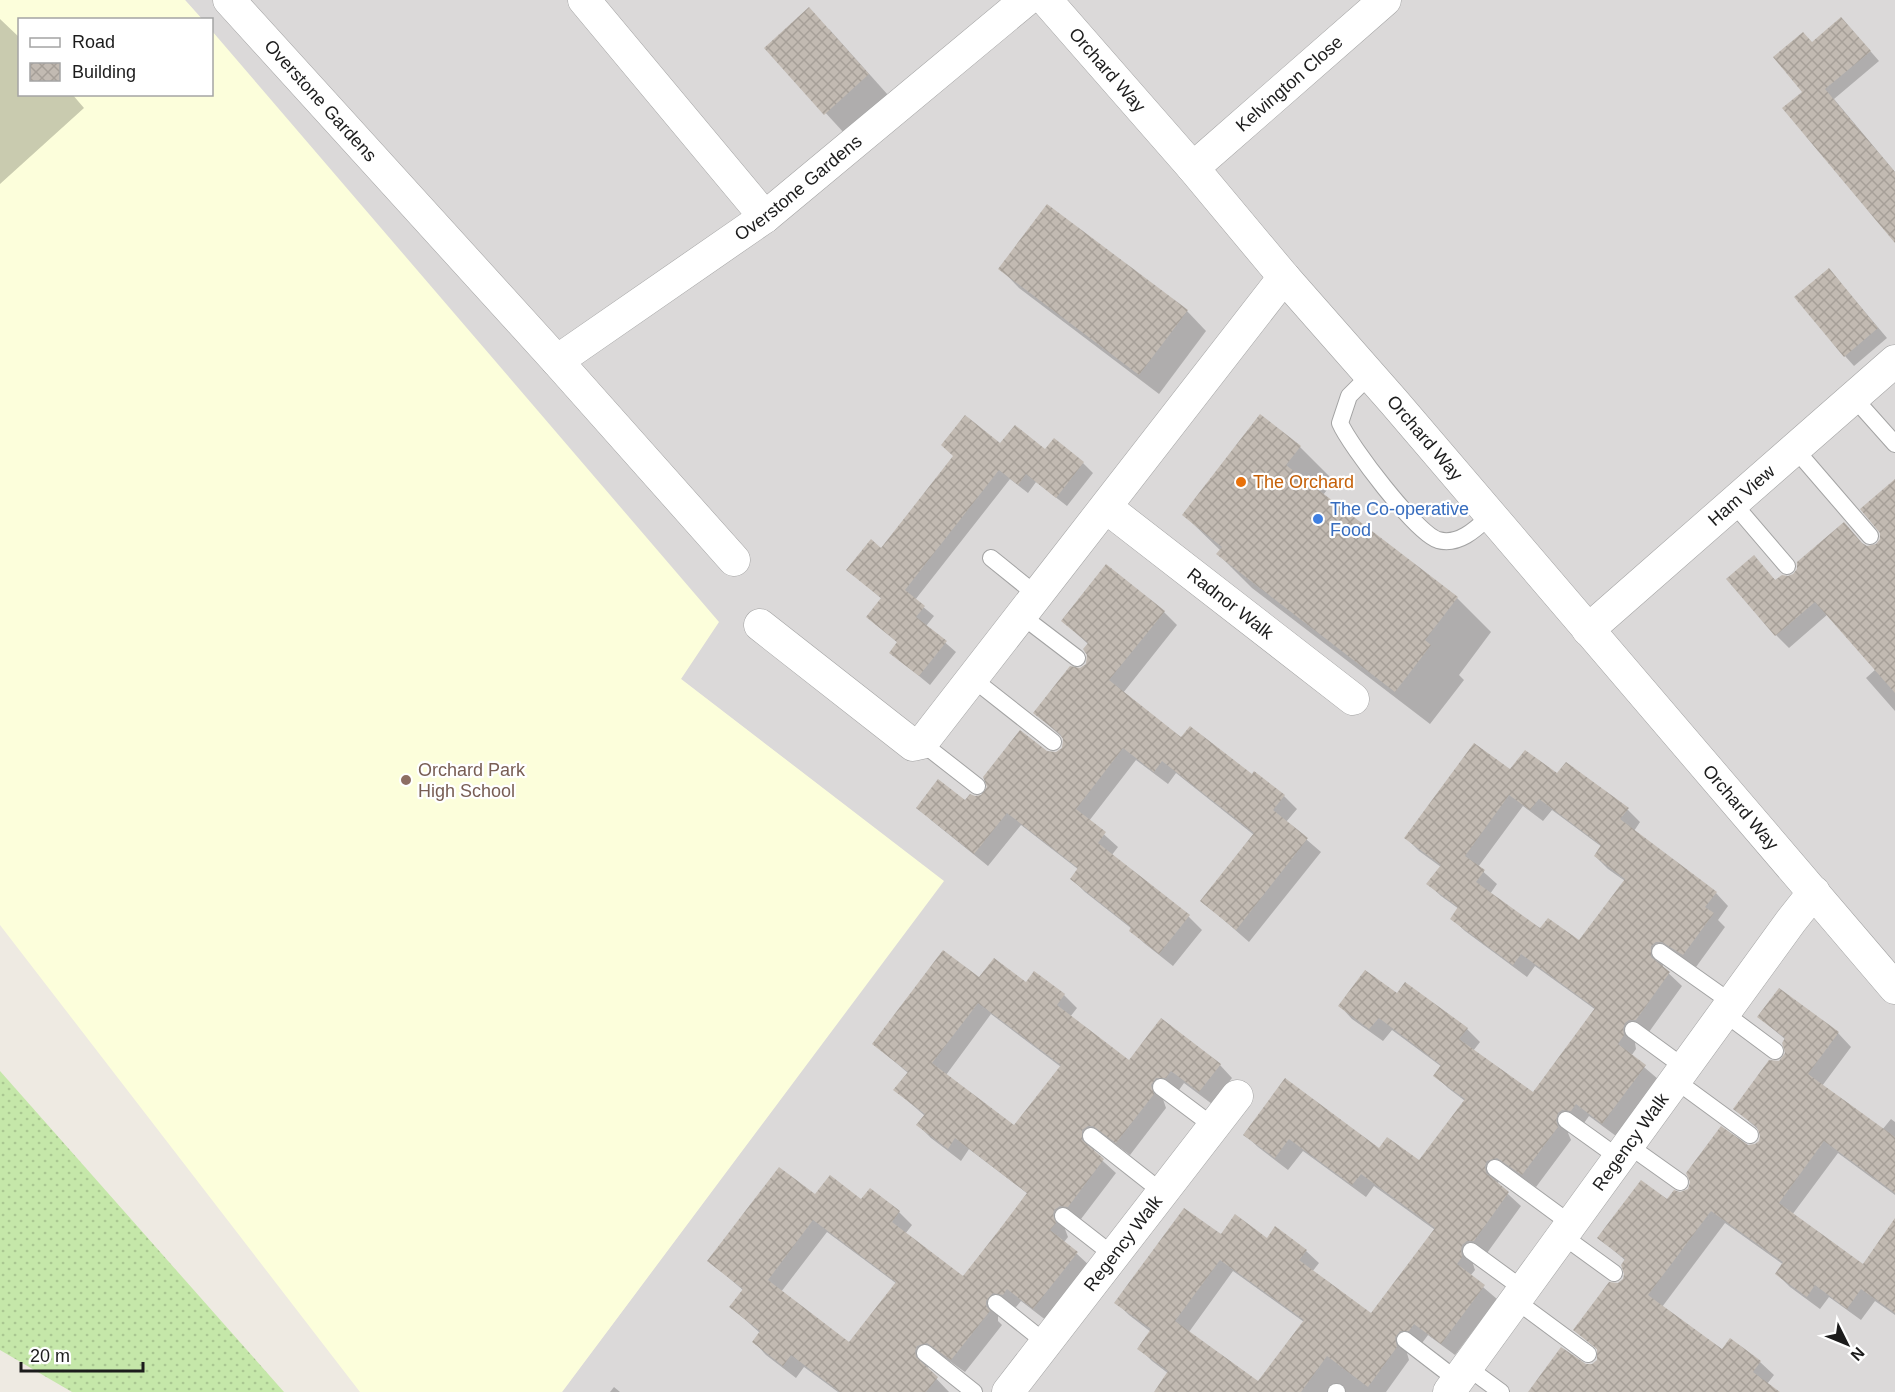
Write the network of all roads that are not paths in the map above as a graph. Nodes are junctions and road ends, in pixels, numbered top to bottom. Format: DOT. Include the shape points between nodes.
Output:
graph roads {
  1 [pos="230,0"];
  2 [pos="584,0"];
  3 [pos="1026,0"];
  4 [pos="1046,0"];
  5 [pos="1385,0"];
  6 [pos="1192,168"];
  7 [pos="765,217"];
  8 [pos="1284,277"];
  9 [pos="557,361"];
  10 [pos="1895,362"];
  11 [pos="1370,375"];
  12 [pos="1854,398"];
  13 [pos="1895,444"];
  14 [pos="1795,449"];
  15 [pos="1733,503"];
  16 [pos="1107,508"];
  17 [pos="1491,515"];
  18 [pos="1870,537"];
  19 [pos="991,558"];
  20 [pos="734,560"];
  21 [pos="1787,566"];
  22 [pos="1030,606"];
  23 [pos="760,625"];
  24 [pos="1588,630"];
  25 [pos="1077,658"];
  26 [pos="973,679"];
  27 [pos="1353,699"];
  28 [pos="1053,742"];
  29 [pos="918,744"];
  30 [pos="976,786"];
  31 [pos="1815,892"];
  32 [pos="1660,952"];
  33 [pos="1890,971"];
  34 [pos="1728,1008"];
  35 [pos="1633,1030"];
  36 [pos="1775,1051"];
  37 [pos="1680,1074"];
  38 [pos="1161,1087"];
  39 [pos="1237,1096"];
  40 [pos="1566,1120"];
  41 [pos="1213,1126"];
  42 [pos="1750,1135"];
  43 [pos="1090,1136"];
  44 [pos="1623,1151"];
  45 [pos="1495,1168"];
  46 [pos="1680,1182"];
  47 [pos="1162,1192"];
  48 [pos="1063,1216"];
  49 [pos="1567,1230"];
  50 [pos="1471,1251"];
  51 [pos="1113,1255"];
  52 [pos="1614,1273"];
  53 [pos="1519,1295"];
  54 [pos="996,1303"];
  55 [pos="1405,1340"];
  56 [pos="1046,1343"];
  57 [pos="925,1353"];
  58 [pos="1588,1354"];
  59 [pos="1458,1380"];
  60 [pos="974,1392"];
  61 [pos="1008,1392"];
  62 [pos="1501,1392"];
  1 -- 9 [label="street, Overstone Gardens"];
  2 -- 7 [label="street"];
  3 -- 7 [label="street, Overstone Gardens"];
  4 -- 6 [label="street, Orchard Way"];
  5 -- 6 [label="street, Kelvington Close"];
  6 -- 8 [label="street, Orchard Way"];
  7 -- 9 [label="street, Overstone Gardens"];
  8 -- 11 [label="street, Orchard Way"];
  8 -- 16 [label="street"];
  9 -- 20 [label="street, Overstone Gardens"];
  10 -- 12 [label="street, Ham View"];
  11 -- 17 [label="street, Orchard Way"];
  11 -- 17 [label="lane" via="1349,396 1340,423 1365,464 1424,532 1439,540 1455,540"];
  12 -- 13 [label="lane"];
  12 -- 14 [label="street, Ham View"];
  14 -- 15 [label="street, Ham View"];
  14 -- 18 [label="lane"];
  15 -- 21 [label="lane"];
  15 -- 24 [label="street, Ham View"];
  16 -- 22 [label="street"];
  16 -- 27 [label="street, Radnor Walk"];
  17 -- 24 [label="street, Orchard Way"];
  19 -- 22 [label="lane"];
  22 -- 25 [label="lane"];
  22 -- 26 [label="street"];
  23 -- 29 [label="street"];
  24 -- 31 [label="street, Orchard Way"];
  26 -- 28 [label="lane"];
  26 -- 29 [label="street"];
  29 -- 30 [label="lane"];
  31 -- 33 [label="street, Orchard Way"];
  31 -- 34 [label="street, Regency Walk"];
  32 -- 34 [label="lane"];
  34 -- 36 [label="lane"];
  34 -- 37 [label="street, Regency Walk"];
  35 -- 37 [label="lane"];
  37 -- 42 [label="lane"];
  37 -- 44 [label="street, Regency Walk"];
  38 -- 41 [label="lane"];
  39 -- 41 [label="street, Regency Walk"];
  40 -- 44 [label="lane"];
  41 -- 47 [label="street, Regency Walk"];
  43 -- 47 [label="lane"];
  44 -- 46 [label="lane"];
  44 -- 49 [label="street, Regency Walk"];
  45 -- 49 [label="lane"];
  47 -- 51 [label="street, Regency Walk"];
  48 -- 51 [label="lane"];
  49 -- 52 [label="lane"];
  49 -- 53 [label="street, Regency Walk"];
  50 -- 53 [label="lane"];
  51 -- 56 [label="street, Regency Walk"];
  53 -- 58 [label="lane"];
  53 -- 59 [label="street, Regency Walk"];
  54 -- 56 [label="lane"];
  55 -- 59 [label="lane"];
  56 -- 61 [label="street, Regency Walk"];
  57 -- 60 [label="lane"];
  59 -- 62 [label="lane"];
}
